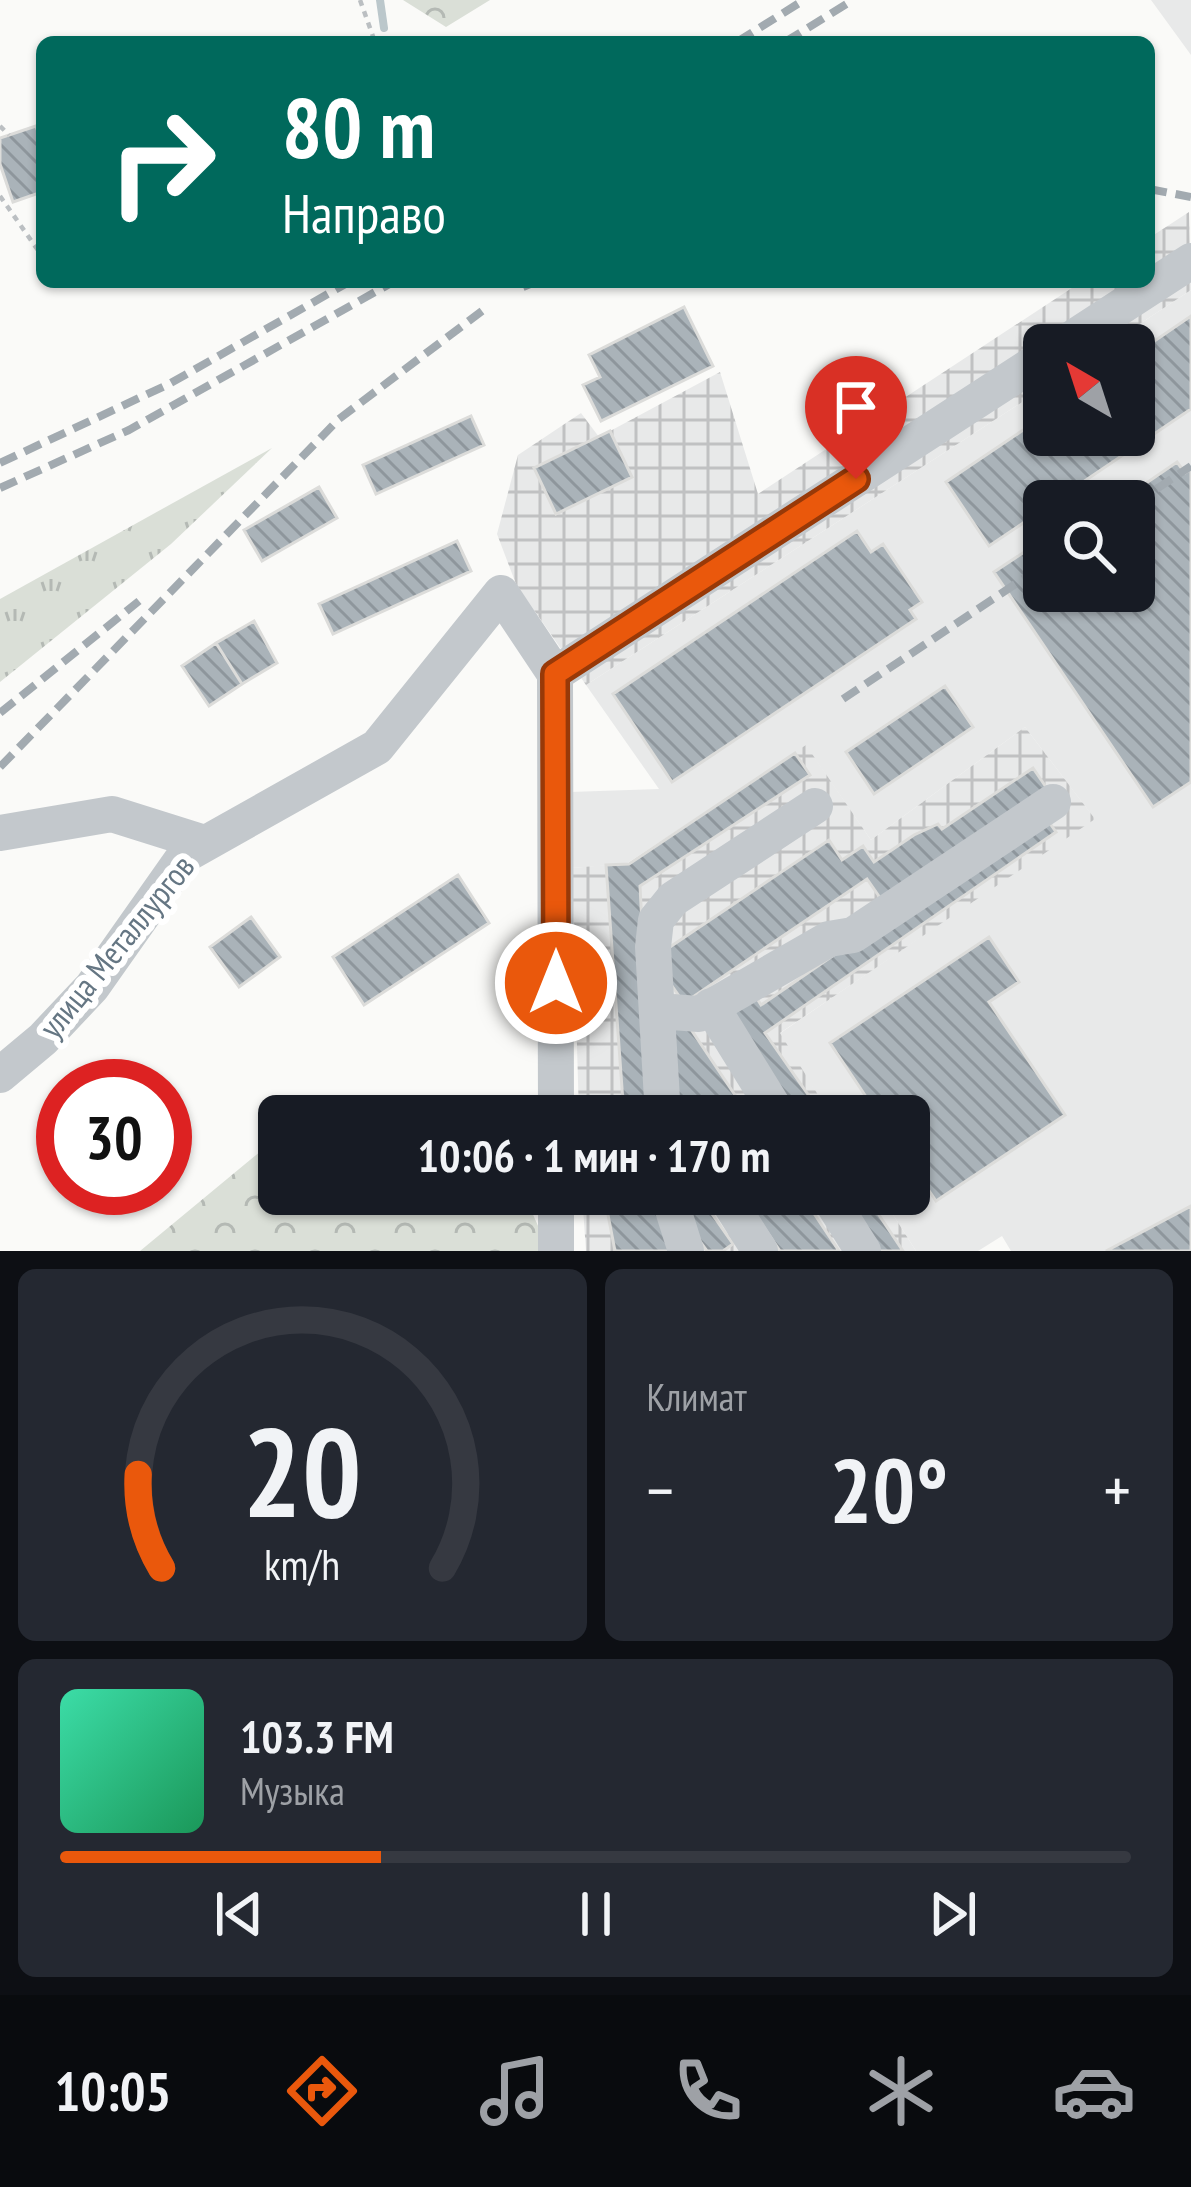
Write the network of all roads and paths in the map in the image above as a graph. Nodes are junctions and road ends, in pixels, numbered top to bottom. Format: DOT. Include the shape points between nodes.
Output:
graph roads {
  1 [pos="359,0"];
  2 [pos="373,36"];
  3 [pos="0,126"];
  4 [pos="9,135"];
  5 [pos="0,196"];
  6 [pos="36,247"];
  7 [pos="1191,261"];
  8 [pos="1155,284"];
  9 [pos="1150,288"];
  10 [pos="1094,324"];
  11 [pos="1023,371"];
  12 [pos="555,674"];
  13 [pos="1053,802"];
  14 [pos="815,806"];
  15 [pos="0,833"];
  16 [pos="201,842"];
  17 [pos="711,1006"];
  18 [pos="658,1011"];
  19 [pos="0,1075"];
  20 [pos="556,1095"];
  21 [pos="666,1095"];
  22 [pos="766,1095"];
  23 [pos="556,1215"];
  24 [pos="675,1215"];
  25 [pos="736,1215"];
  26 [pos="840,1215"];
  27 [pos="756,1249"];
  28 [pos="556,1251"];
  29 [pos="686,1251"];
  30 [pos="863,1251"];
  1 -- 2 [label="path"];
  3 -- 4 [label="path"];
  5 -- 6 [label="path"];
  7 -- 8 [label="street"];
  9 -- 10 [label="street"];
  11 -- 12 [label="street"];
  12 -- 16 [label="street, улица Металлургов" via="501,593 377,747"];
  12 -- 20 [label="street"];
  13 -- 17 [label="street" via="854,935 829,939"];
  14 -- 18 [label="street" via="662,909 652,932"];
  15 -- 16 [label="street" via="112,814"];
  16 -- 19 [label="street, улица Металлургов" via="168,875 71,1011"];
  17 -- 18 [label="street" via="699,1014"];
  17 -- 22 [label="street"];
  18 -- 21 [label="street"];
  23 -- 28 [label="street"];
  24 -- 29 [label="street"];
  25 -- 27 [label="street"];
  26 -- 30 [label="street"];
}
